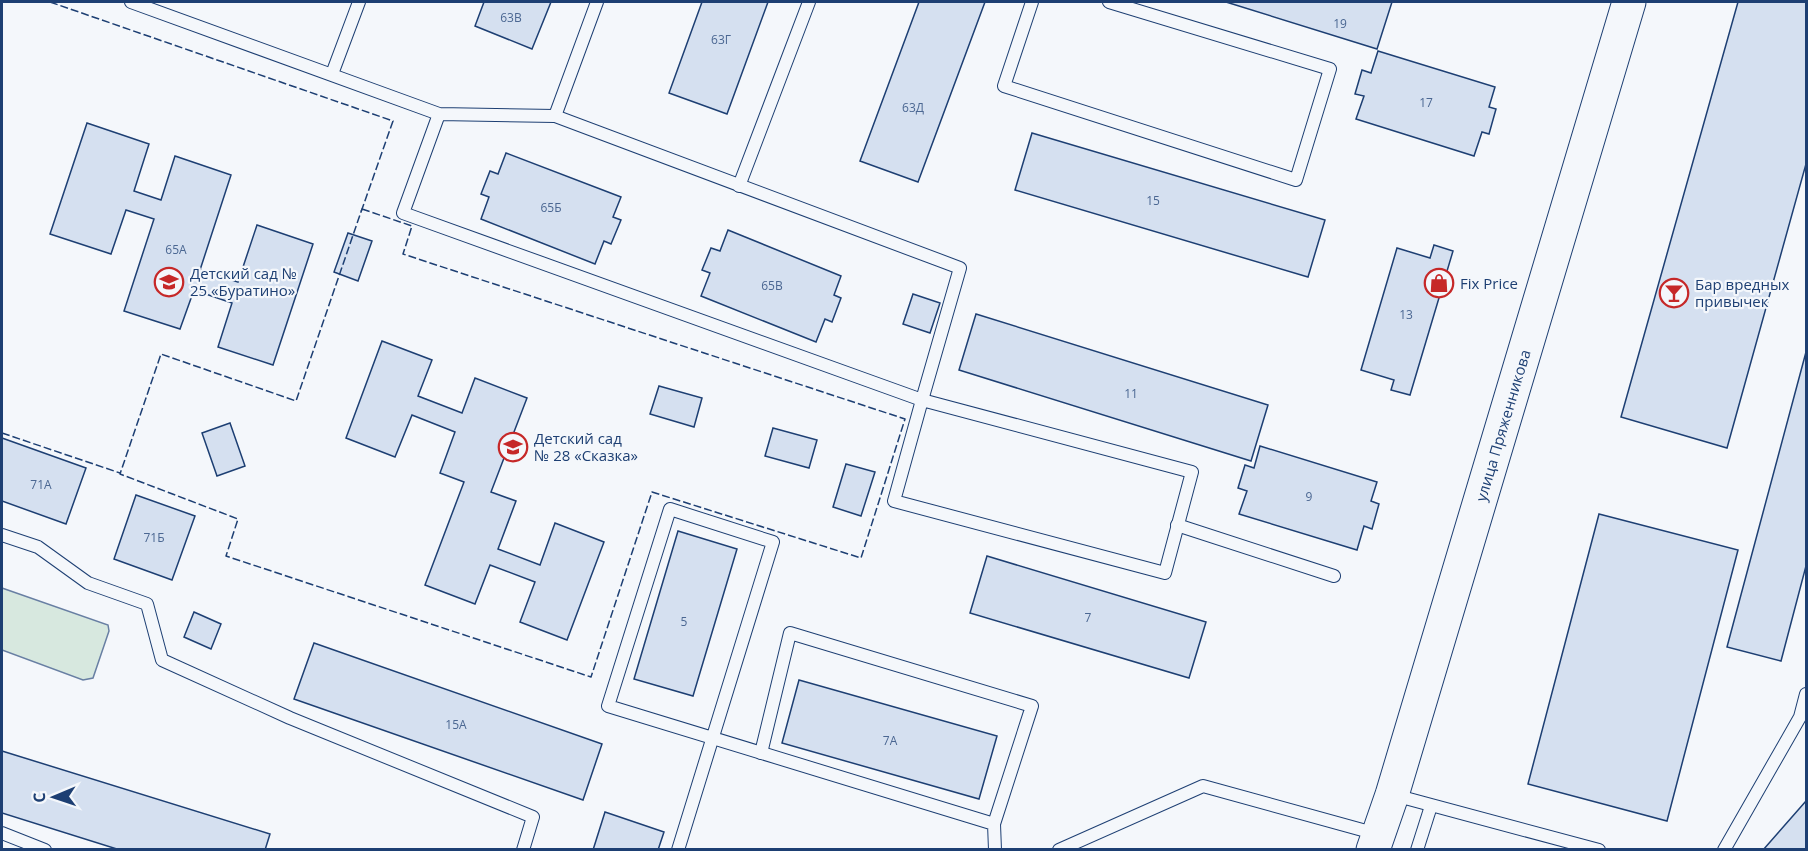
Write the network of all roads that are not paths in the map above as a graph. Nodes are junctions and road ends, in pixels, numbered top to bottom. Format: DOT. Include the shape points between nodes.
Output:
graph roads {
  1 [pos="131,2"];
  2 [pos="359,2"];
  3 [pos="597,2"];
  4 [pos="809,2"];
  5 [pos="1032,2"];
  6 [pos="1109,2"];
  7 [pos="1629,2"];
  8 [pos="332,74"];
  9 [pos="439,114"];
  10 [pos="555,116"];
  11 [pos="739,186"];
  12 [pos="922,400"];
  13 [pos="1177,525"];
  14 [pos="2,535"];
  15 [pos="1334,576"];
  16 [pos="1806,694"];
  17 [pos="713,739"];
  18 [pos="761,753"];
  19 [pos="1392,795"];
  20 [pos="1431,806"];
  21 [pos="994,824"];
  22 [pos="2,833"];
  23 [pos="1376,842"];
  24 [pos="45,849"];
  25 [pos="524,849"];
  26 [pos="678,849"];
  27 [pos="995,849"];
  28 [pos="1059,849"];
  29 [pos="1417,849"];
  30 [pos="1599,849"];
  31 [pos="1724,849"];
  1 -- 8 [label="lane"];
  2 -- 8 [label="lane"];
  3 -- 10 [label="lane"];
  4 -- 11 [label="lane"];
  5 -- 6 [label="lane" via="1004,86 1296,180 1330,69"];
  7 -- 19 [label="main road, улица Пряженникова"];
  8 -- 9 [label="lane"];
  9 -- 10 [label="lane"];
  9 -- 12 [label="lane" via="403,213"];
  10 -- 11 [label="lane"];
  11 -- 12 [label="lane" via="960,268"];
  12 -- 13 [label="lane" via="1192,472"];
  12 -- 13 [label="lane" via="894,501 1165,573"];
  13 -- 15 [label="lane"];
  14 -- 25 [label="lane" via="38,548 88,584 147,604 162,660 290,718 533,817"];
  16 -- 31 [label="lane" via="1800,717"];
  17 -- 17 [label="lane" via="608,706 670,509 773,542"];
  17 -- 18 [label="lane"];
  17 -- 26 [label="lane"];
  18 -- 21 [label="lane"];
  18 -- 21 [label="lane" via="790,633 1032,706"];
  19 -- 20 [label="lane"];
  19 -- 23 [label="main road, улица Пряженникова"];
  20 -- 29 [label="lane"];
  20 -- 30 [label="lane"];
  21 -- 27 [label="lane"];
  22 -- 24 [label="lane"];
  23 -- 28 [label="lane" via="1203,786"];
}
